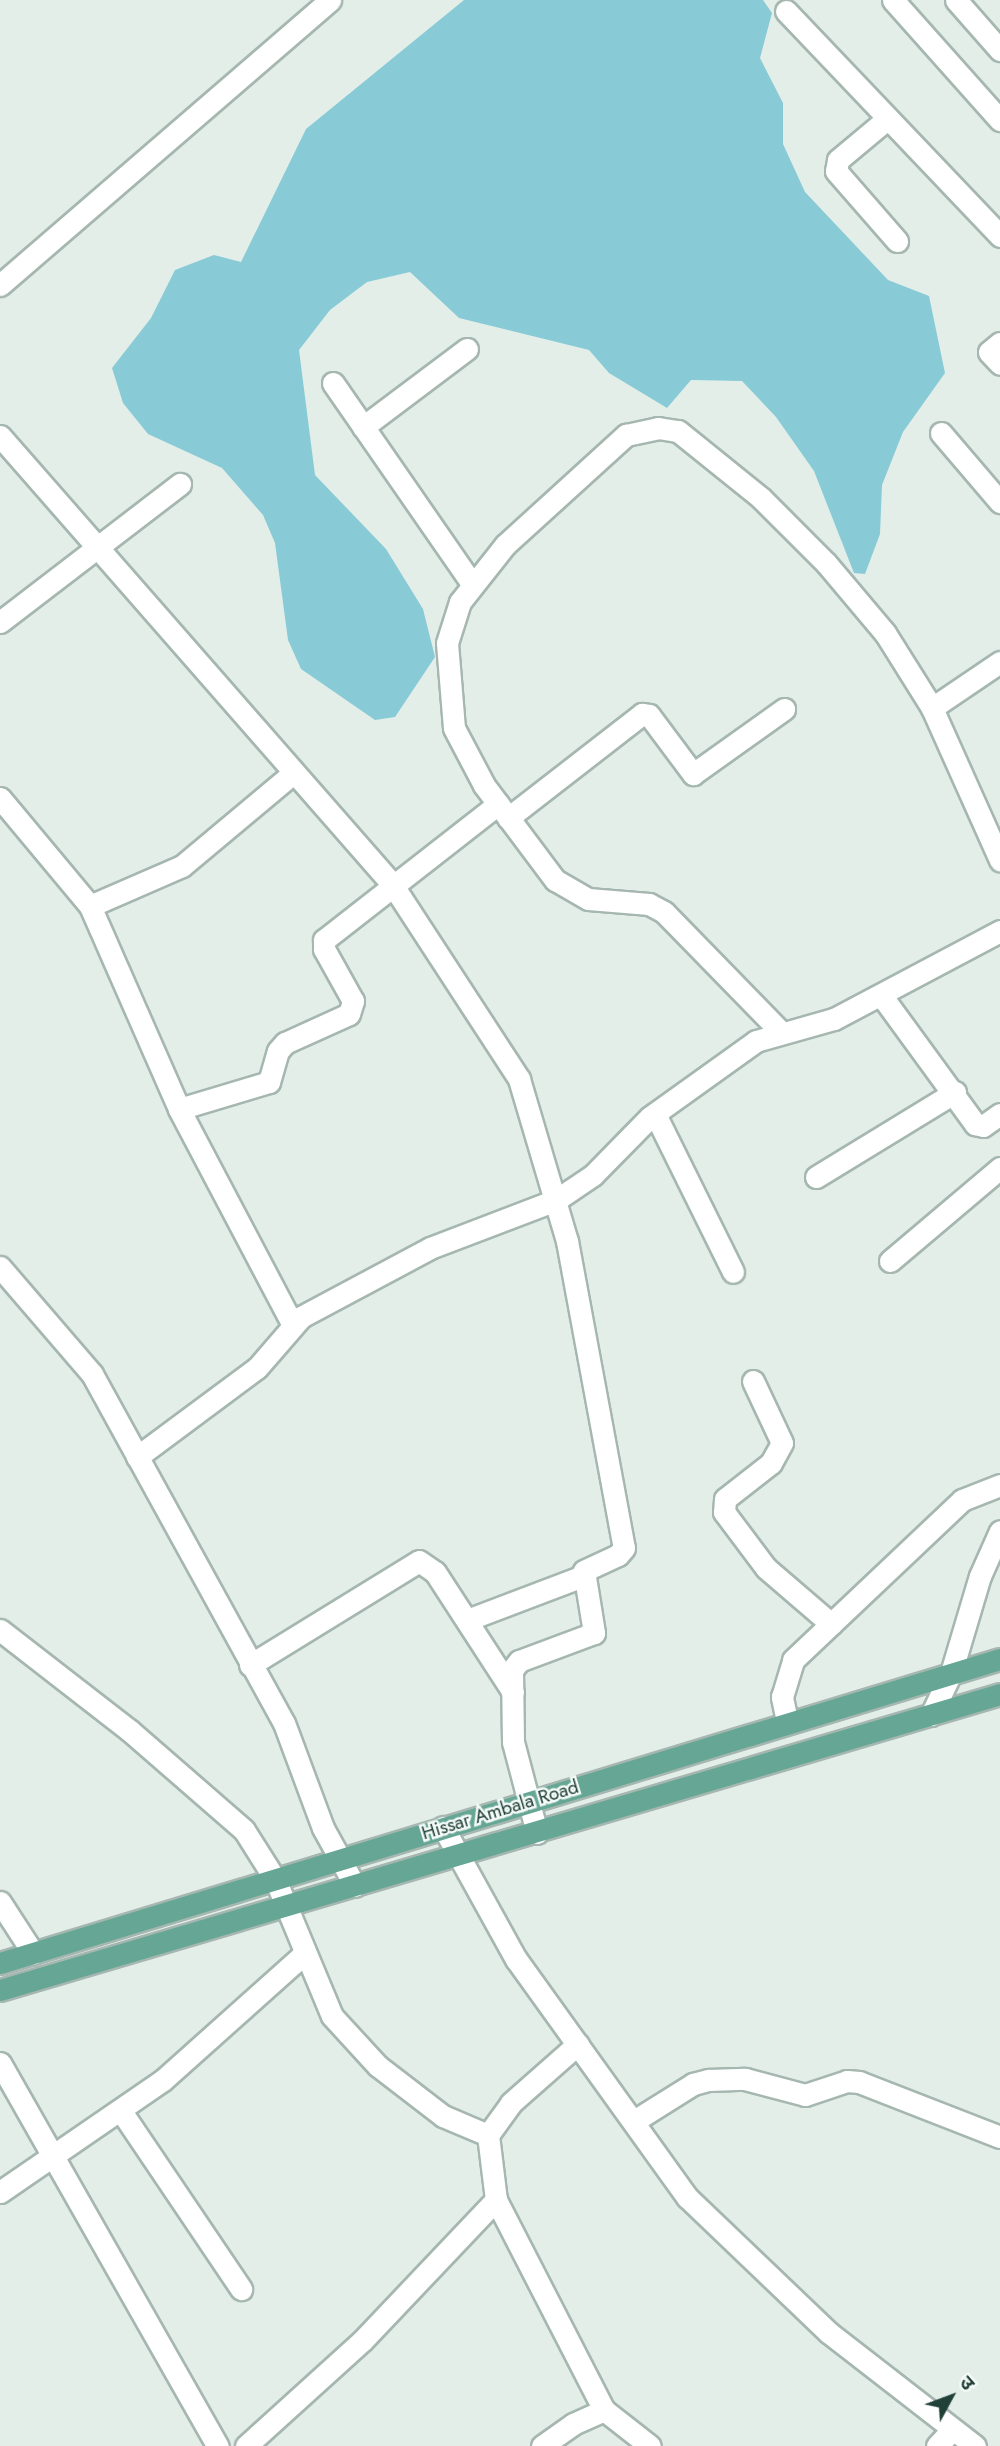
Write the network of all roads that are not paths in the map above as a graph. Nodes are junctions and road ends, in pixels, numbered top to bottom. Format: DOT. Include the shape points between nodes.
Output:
graph roads {
  1 [pos="330,0"];
  2 [pos="893,0"];
  3 [pos="956,0"];
  4 [pos="786,11"];
  5 [pos="1000,50"];
  6 [pos="887,119"];
  7 [pos="1000,120"];
  8 [pos="1000,236"];
  9 [pos="897,241"];
  10 [pos="0,285"];
  11 [pos="1000,343"];
  12 [pos="467,349"];
  13 [pos="1000,364"];
  14 [pos="332,383"];
  15 [pos="363,427"];
  16 [pos="941,433"];
  17 [pos="0,436"];
  18 [pos="180,484"];
  19 [pos="1000,502"];
  20 [pos="94,548"];
  21 [pos="472,584"];
  22 [pos="0,622"];
  23 [pos="1000,662"];
  24 [pos="932,708"];
  25 [pos="784,709"];
  26 [pos="292,774"];
  27 [pos="0,798"];
  28 [pos="503,811"];
  29 [pos="1000,860"];
  30 [pos="391,884"];
  31 [pos="90,906"];
  32 [pos="1000,931"];
  33 [pos="881,995"];
  34 [pos="780,1031"];
  35 [pos="956,1092"];
  36 [pos="179,1109"];
  37 [pos="655,1114"];
  38 [pos="1000,1114"];
  39 [pos="1000,1168"];
  40 [pos="816,1177"];
  41 [pos="556,1200"];
  42 [pos="890,1261"];
  43 [pos="0,1267"];
  44 [pos="733,1272"];
  45 [pos="292,1323"];
  46 [pos="753,1381"];
  47 [pos="137,1457"];
  48 [pos="1000,1485"];
  49 [pos="1000,1531"];
  50 [pos="583,1576"];
  51 [pos="467,1620"];
  52 [pos="831,1624"];
  53 [pos="0,1630"];
  54 [pos="1000,1659"];
  55 [pos="250,1665"];
  56 [pos="951,1673"];
  57 [pos="514,1694"];
  58 [pos="1000,1694"];
  59 [pos="931,1715"];
  60 [pos="788,1721"];
  61 [pos="529,1801"];
  62 [pos="443,1827"];
  63 [pos="537,1833"];
  64 [pos="459,1856"];
  65 [pos="340,1859"];
  66 [pos="275,1879"];
  67 [pos="355,1886"];
  68 [pos="0,1902"];
  69 [pos="284,1907"];
  70 [pos="33,1953"];
  71 [pos="304,1954"];
  72 [pos="0,1963"];
  73 [pos="0,1990"];
  74 [pos="578,2044"];
  75 [pos="0,2063"];
  76 [pos="121,2111"];
  77 [pos="634,2121"];
  78 [pos="488,2135"];
  79 [pos="1000,2137"];
  80 [pos="50,2155"];
  81 [pos="0,2192"];
  82 [pos="496,2200"];
  83 [pos="241,2289"];
  84 [pos="604,2410"];
  85 [pos="953,2430"];
  86 [pos="218,2446"];
  87 [pos="247,2446"];
  88 [pos="542,2446"];
  89 [pos="650,2446"];
  90 [pos="936,2446"];
  91 [pos="975,2446"];
  1 -- 10 [label="street"];
  2 -- 7 [label="street"];
  3 -- 5 [label="street"];
  4 -- 6 [label="street"];
  6 -- 8 [label="street"];
  6 -- 9 [label="street" via="838,160 836,170"];
  11 -- 13 [label="street" via="989,352"];
  12 -- 15 [label="street"];
  14 -- 15 [label="street"];
  15 -- 21 [label="street"];
  16 -- 19 [label="street"];
  17 -- 20 [label="street"];
  18 -- 20 [label="street"];
  20 -- 22 [label="street"];
  20 -- 26 [label="street"];
  21 -- 24 [label="street" via="505,545 626,435 658,428 678,431 761,498 826,563 885,633"];
  21 -- 28 [label="street" via="460,602 447,643 454,728"];
  23 -- 24 [label="street"];
  24 -- 29 [label="street"];
  25 -- 28 [label="street" via="693,774 649,715 642,714"];
  26 -- 30 [label="street"];
  26 -- 31 [label="street" via="182,866"];
  27 -- 31 [label="street"];
  28 -- 30 [label="street"];
  28 -- 34 [label="street" via="555,880 588,899 649,904 664,912"];
  30 -- 36 [label="street" via="324,940 324,950 353,1002 349,1014 285,1043 269,1082"];
  30 -- 41 [label="street" via="519,1079"];
  31 -- 36 [label="street"];
  32 -- 33 [label="street"];
  33 -- 34 [label="street" via="834,1019"];
  33 -- 35 [label="street"];
  34 -- 37 [label="street" via="739,1051"];
  35 -- 38 [label="street" via="979,1127"];
  35 -- 40 [label="street"];
  36 -- 45 [label="street"];
  37 -- 41 [label="street" via="593,1175"];
  37 -- 44 [label="street"];
  39 -- 42 [label="street"];
  41 -- 45 [label="street" via="430,1248"];
  41 -- 50 [label="street" via="624,1548"];
  43 -- 47 [label="street" via="92,1374"];
  45 -- 47 [label="street" via="257,1368"];
  46 -- 52 [label="street" via="782,1443 771,1463 726,1499 724,1511 766,1568"];
  47 -- 55 [label="street"];
  48 -- 52 [label="street" via="962,1500"];
  49 -- 56 [label="street" via="980,1576"];
  50 -- 51 [label="street"];
  50 -- 57 [label="street" via="594,1633 514,1664"];
  51 -- 55 [label="street" via="435,1572 419,1561"];
  51 -- 57 [label="street"];
  52 -- 60 [label="street" via="793,1660 782,1697"];
  53 -- 66 [label="street" via="204,1792 244,1830"];
  54 -- 56 [label="main road, Hissar Ambala Road"];
  55 -- 65 [label="street" via="284,1723"];
  56 -- 59 [label="street"];
  56 -- 60 [label="main road, Hissar Ambala Road"];
  57 -- 61 [label="street" via="513,1742"];
  58 -- 59 [label="main road, Hissar Ambala Road"];
  59 -- 63 [label="main road, Hissar Ambala Road"];
  60 -- 61 [label="main road, Hissar Ambala Road"];
  61 -- 62 [label="main road, Hissar Ambala Road"];
  61 -- 63 [label="street"];
  62 -- 64 [label="street"];
  62 -- 65 [label="main road, Hissar Ambala Road"];
  63 -- 64 [label="main road, Hissar Ambala Road"];
  64 -- 67 [label="main road, Hissar Ambala Road"];
  64 -- 74 [label="street" via="516,1959"];
  65 -- 66 [label="main road, Hissar Ambala Road"];
  65 -- 67 [label="street"];
  66 -- 69 [label="street"];
  66 -- 70 [label="main road, Hissar Ambala Road"];
  67 -- 69 [label="main road, Hissar Ambala Road"];
  68 -- 70 [label="street"];
  69 -- 71 [label="street"];
  69 -- 73 [label="main road, Hissar Ambala Road"];
  70 -- 72 [label="main road, Hissar Ambala Road"];
  71 -- 76 [label="street" via="163,2080"];
  71 -- 78 [label="street" via="332,2016 378,2066 443,2116"];
  74 -- 77 [label="street"];
  74 -- 78 [label="street" via="511,2103"];
  75 -- 80 [label="street"];
  76 -- 80 [label="street"];
  76 -- 83 [label="street"];
  77 -- 79 [label="street" via="693,2084 708,2080 745,2080 805,2095 859,2082"];
  77 -- 85 [label="street" via="688,2197 828,2332"];
  78 -- 82 [label="street"];
  80 -- 81 [label="street"];
  80 -- 86 [label="street"];
  82 -- 84 [label="street"];
  82 -- 87 [label="street" via="362,2342"];
  84 -- 88 [label="street"];
  84 -- 89 [label="street"];
  85 -- 90 [label="street"];
  85 -- 91 [label="street"];
}
